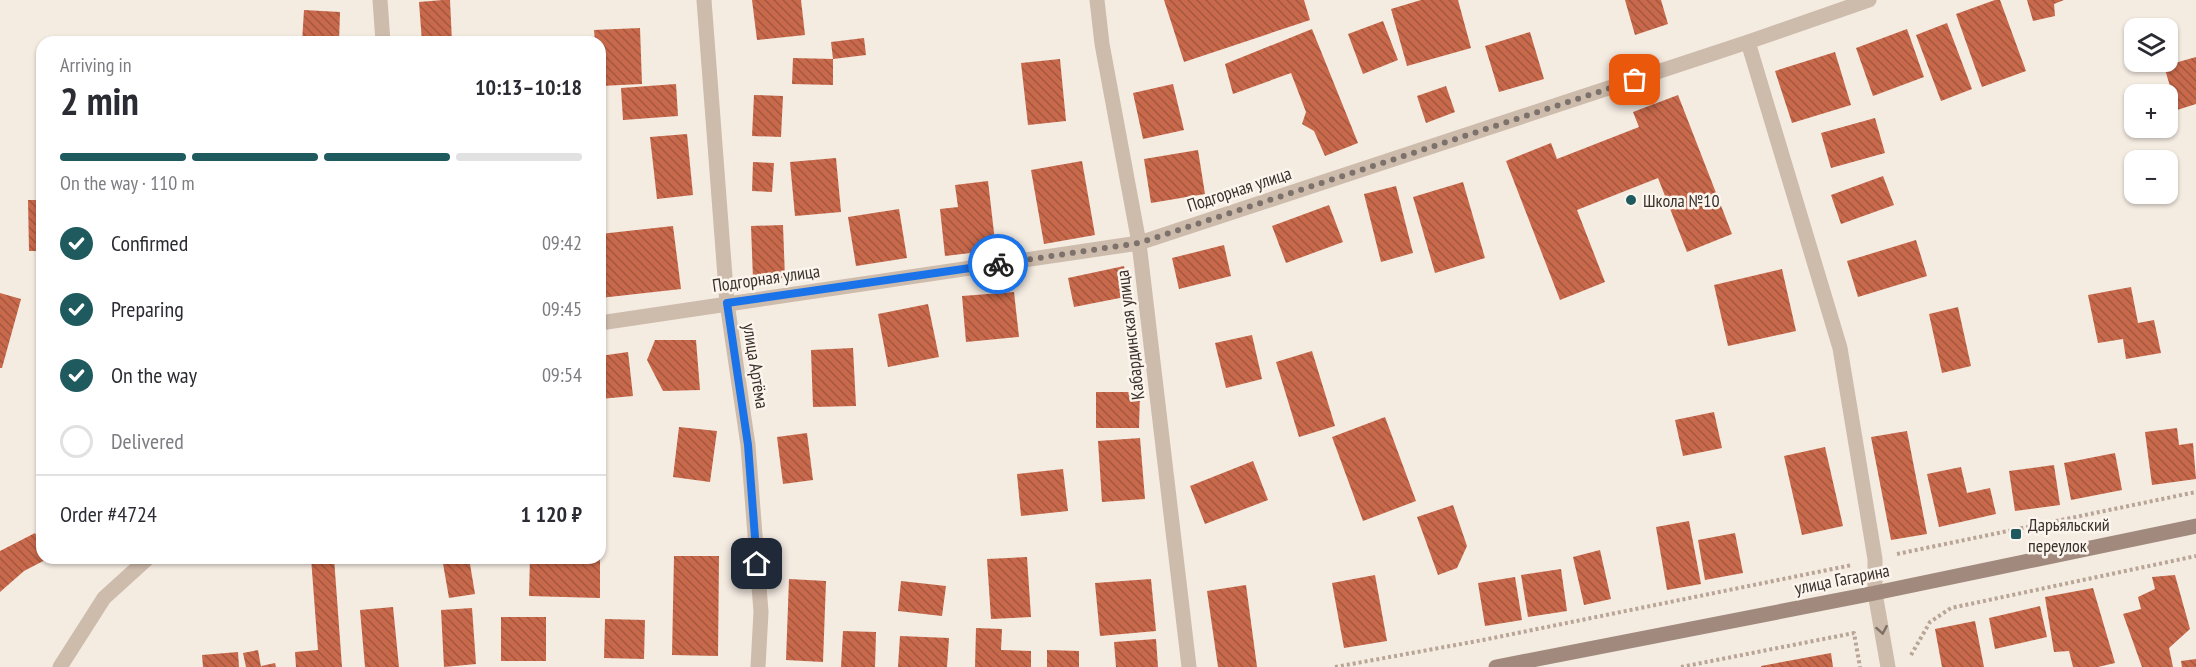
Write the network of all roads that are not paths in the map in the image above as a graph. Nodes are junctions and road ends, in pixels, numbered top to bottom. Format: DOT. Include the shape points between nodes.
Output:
graph roads {
  1 [pos="380,0"];
  2 [pos="704,0"];
  3 [pos="1098,0"];
  4 [pos="1869,0"];
  5 [pos="383,36"];
  6 [pos="1748,42"];
  7 [pos="1139,243"];
  8 [pos="727,303"];
  9 [pos="606,322"];
  10 [pos="2196,526"];
  11 [pos="141,564"];
  12 [pos="1875,593"];
  13 [pos="60,667"];
  14 [pos="758,667"];
  15 [pos="1189,667"];
  16 [pos="1496,667"];
  17 [pos="1888,667"];
  1 -- 5 [label="street"];
  2 -- 8 [label="street, улица Артёма"];
  3 -- 7 [label="street, Кабардинская улица" via="1102,44"];
  4 -- 6 [label="street, Подгорная улица"];
  6 -- 7 [label="street, Подгорная улица"];
  6 -- 12 [label="street" via="1840,348 1875,559"];
  7 -- 8 [label="street, Подгорная улица"];
  7 -- 15 [label="street, Кабардинская улица"];
  8 -- 9 [label="street, Подгорная улица"];
  8 -- 14 [label="street, улица Артёма" via="748,445 761,612"];
  10 -- 12 [label="street, улица Гагарина"];
  11 -- 13 [label="street" via="104,598"];
  12 -- 16 [label="street, улица Гагарина"];
  12 -- 17 [label="street, one-way"];
}
